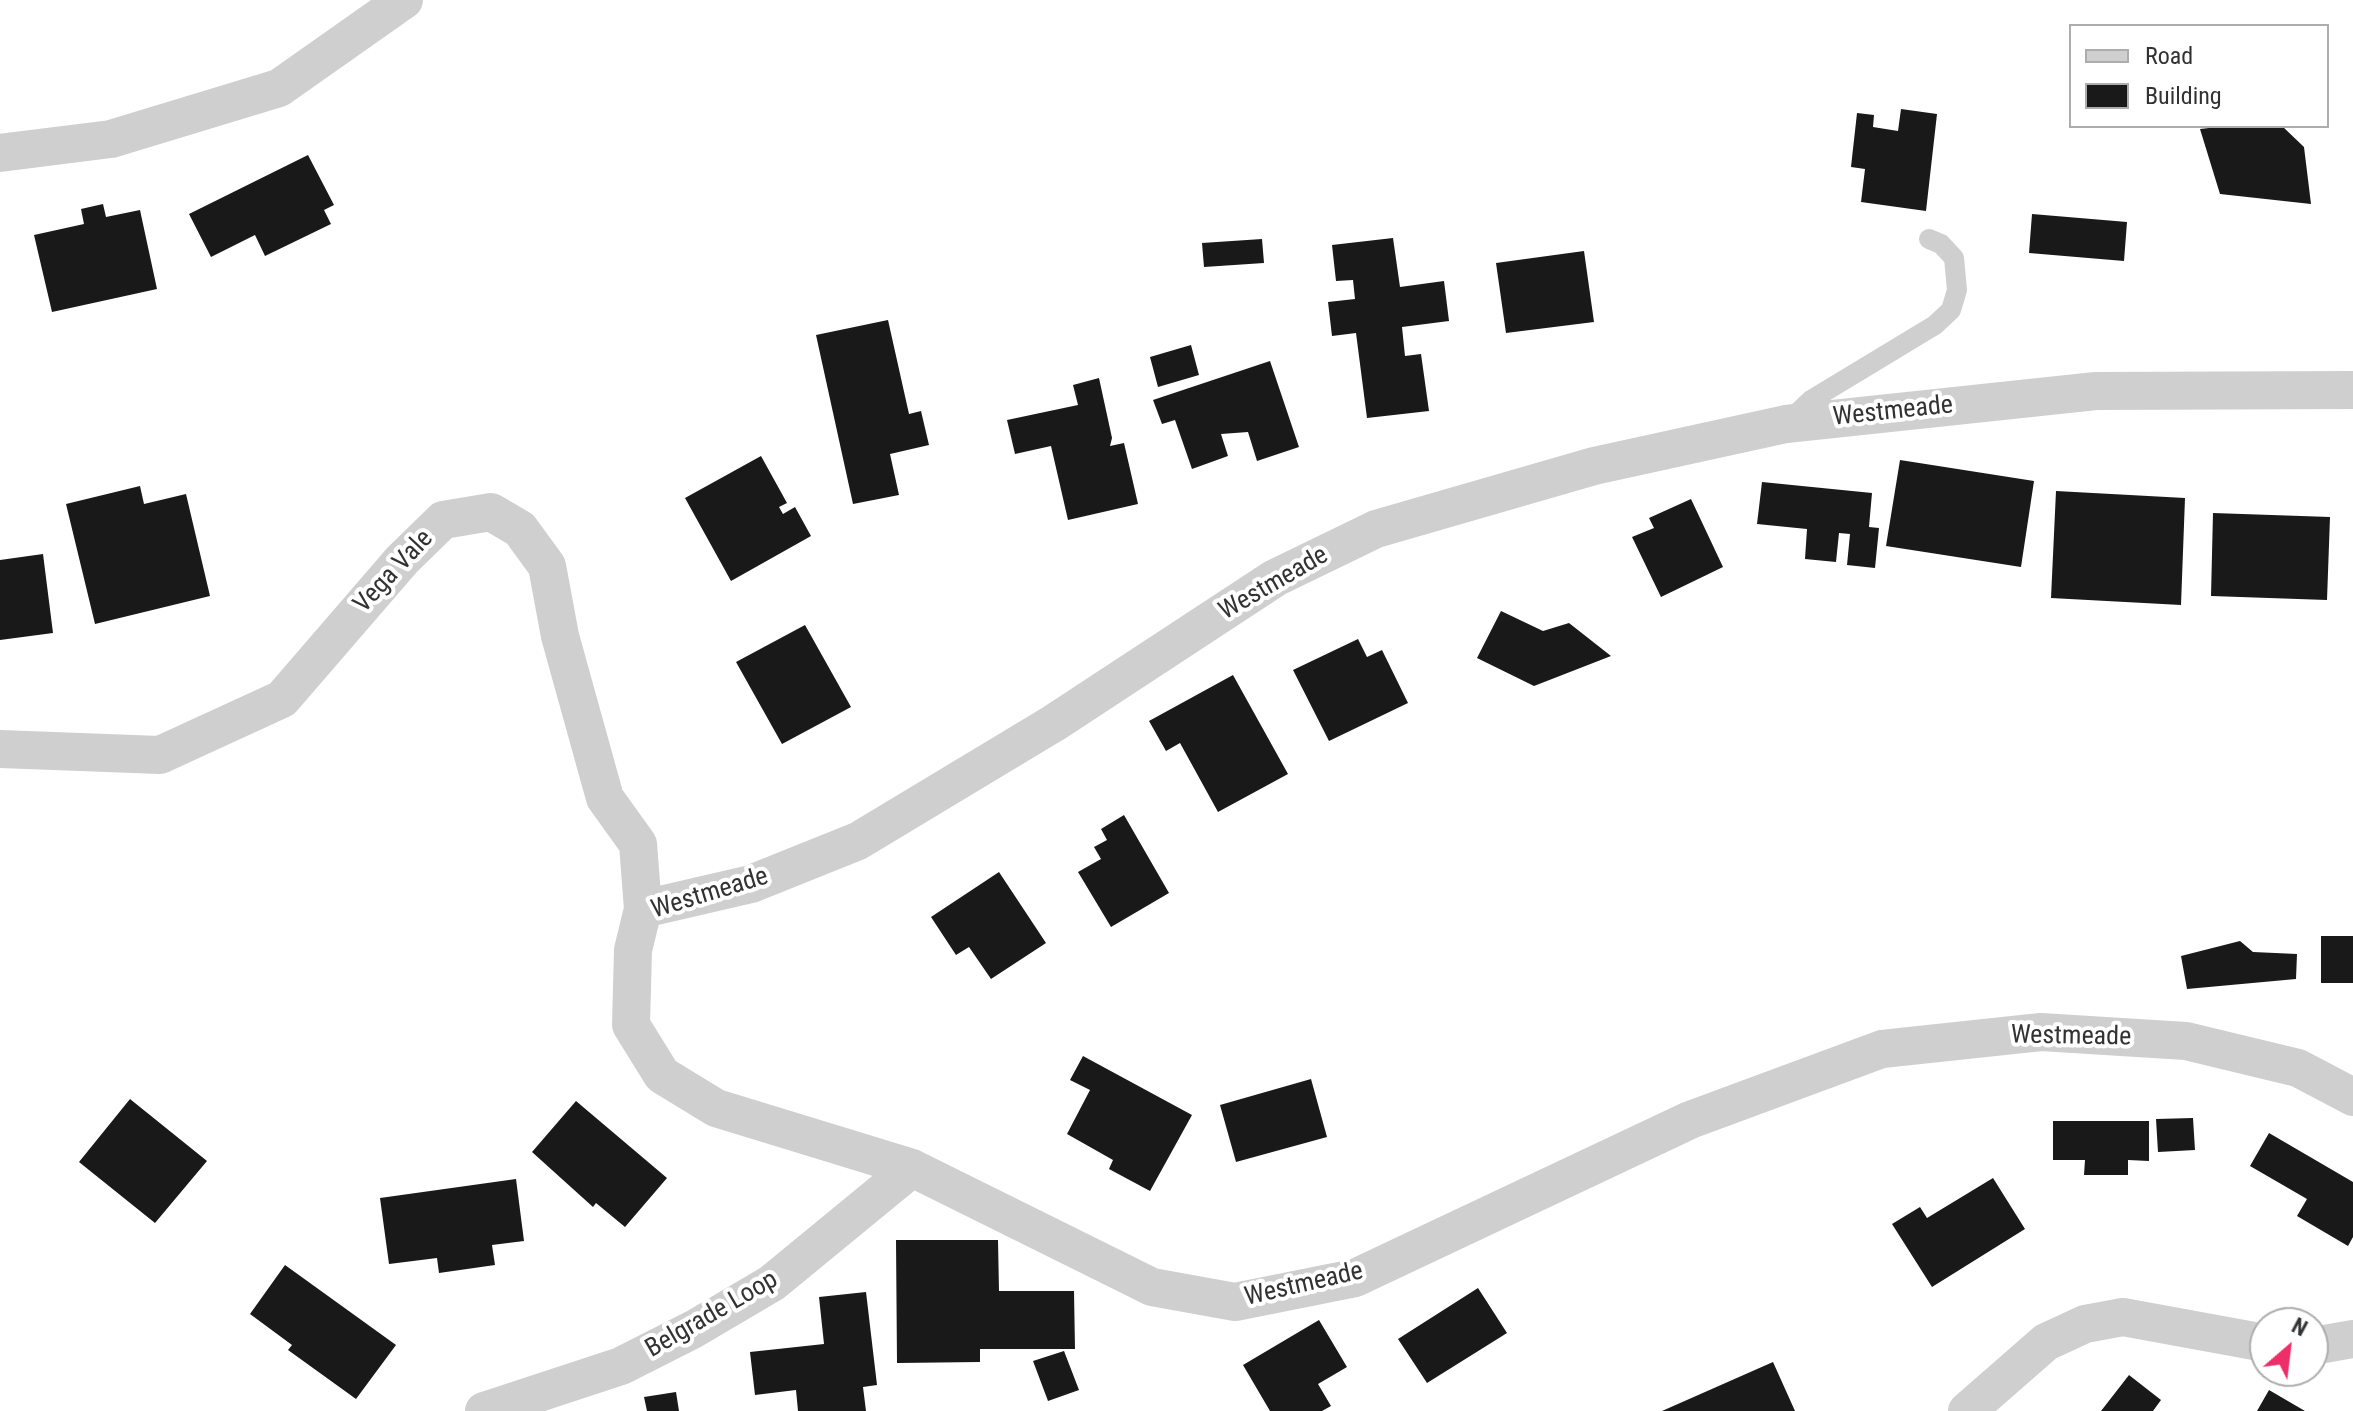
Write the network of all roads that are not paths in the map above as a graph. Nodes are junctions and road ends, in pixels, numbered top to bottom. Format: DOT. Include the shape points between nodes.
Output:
graph roads {
  1 [pos="404,0"];
  2 [pos="0,153"];
  3 [pos="1929,239"];
  4 [pos="2353,390"];
  5 [pos="1786,424"];
  6 [pos="0,749"];
  7 [pos="643,909"];
  8 [pos="2353,1097"];
  9 [pos="912,1168"];
  10 [pos="2353,1339"];
  11 [pos="2249,1340"];
  12 [pos="2329,1343"];
  13 [pos="484,1411"];
  14 [pos="1967,1411"];
  1 -- 2 [label="street" via="279,88 111,139"];
  3 -- 5 [label="lane" via="1954,258 1957,290 1951,310 1811,400"];
  4 -- 5 [label="street, Westmeade" via="2096,391"];
  5 -- 7 [label="street, Westmeade" via="1594,466 1376,529 1275,578 1054,723 858,841 751,884"];
  6 -- 7 [label="street, Vega Vale" via="160,755 282,699 443,520 491,512 520,529 547,566 560,636 605,798 638,844"];
  7 -- 9 [label="street, Westmeade" via="633,950 631,1025 662,1075 716,1108"];
  8 -- 9 [label="street, Westmeade" via="2298,1068 2186,1041 2041,1032 1882,1049 1690,1120 1355,1278 1235,1302 1152,1287"];
  9 -- 13 [label="street, Belgrade Loop" via="772,1283 694,1329 621,1366"];
  10 -- 12 [label="street"];
  11 -- 14 [label="street" via="2123,1317 2085,1324 2046,1342"];
}
